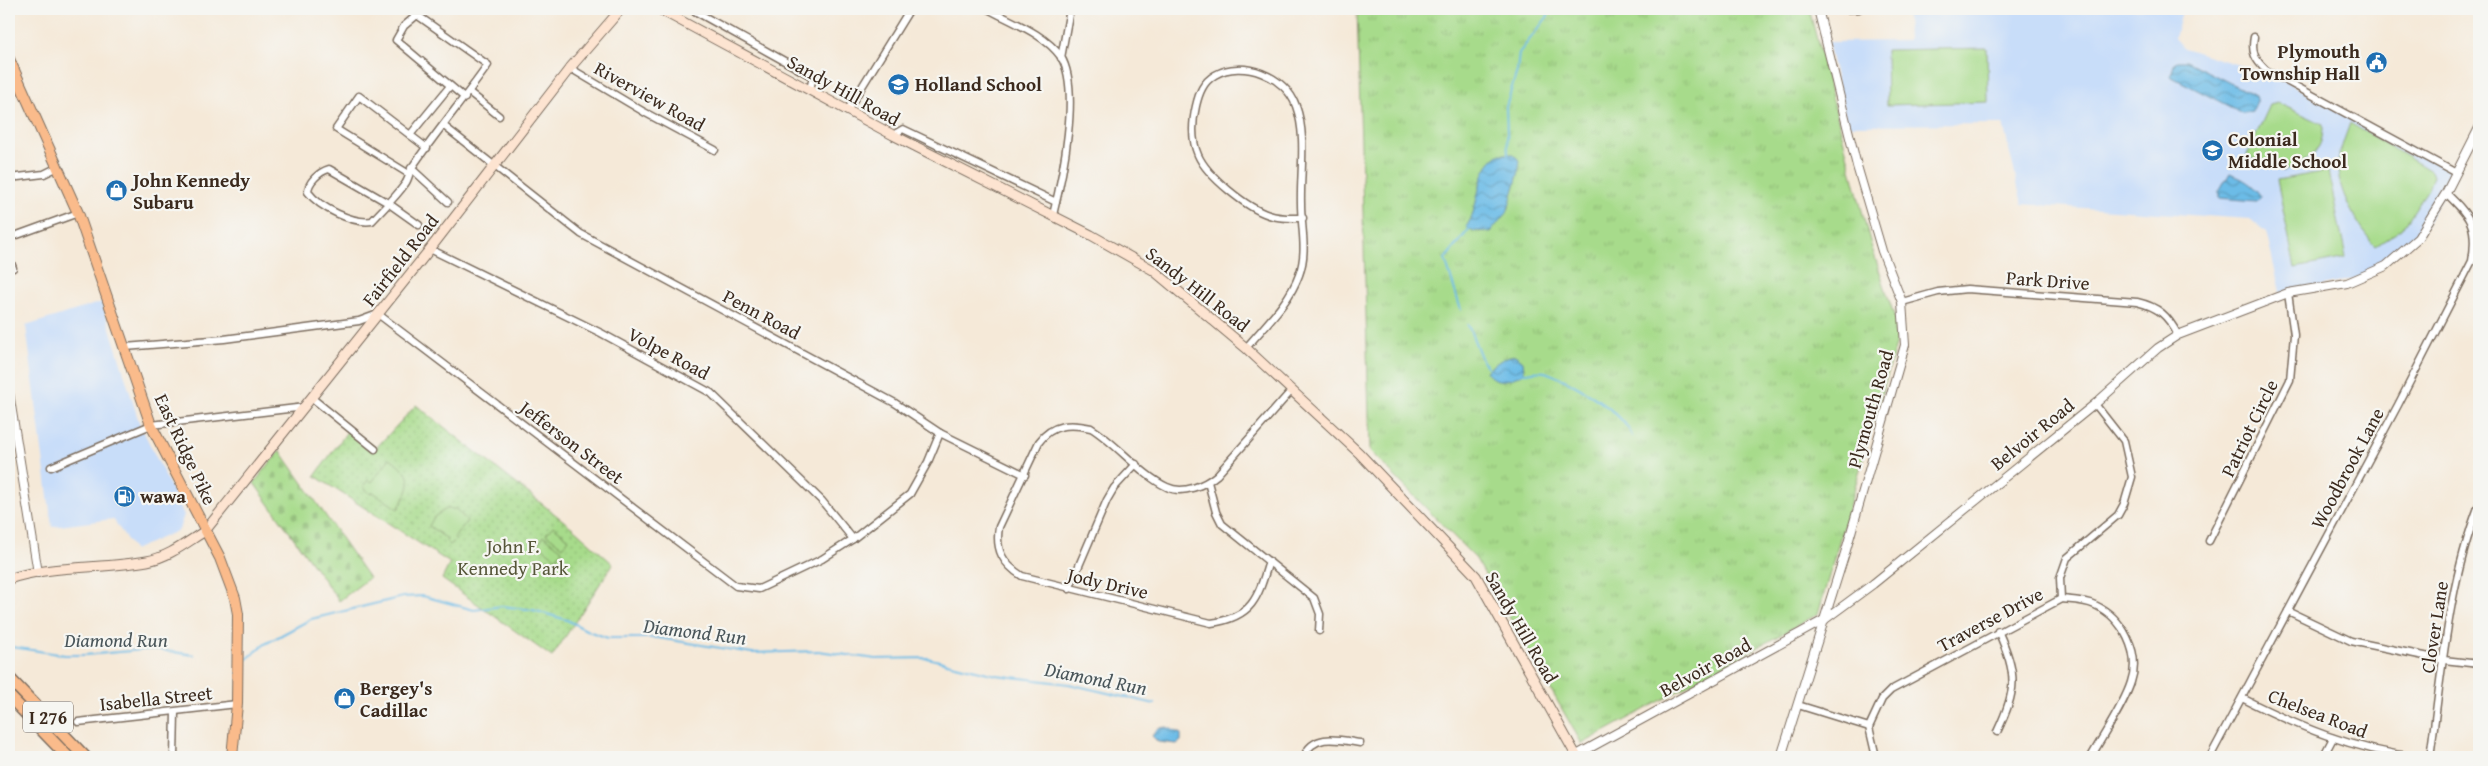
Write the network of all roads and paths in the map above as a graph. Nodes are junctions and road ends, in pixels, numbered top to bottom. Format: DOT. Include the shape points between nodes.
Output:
graph roads {
  1 [pos="621,9"];
  2 [pos="659,9"];
  3 [pos="690,9"];
  4 [pos="910,9"];
  5 [pos="988,9"];
  6 [pos="1070,9"];
  7 [pos="1819,9"];
  8 [pos="1860,9"];
  9 [pos="2254,38"];
  10 [pos="1061,58"];
  11 [pos="9,59"];
  12 [pos="570,68"];
  13 [pos="450,86"];
  14 [pos="810,90"];
  15 [pos="467,95"];
  16 [pos="847,110"];
  17 [pos="499,116"];
  18 [pos="444,126"];
  19 [pos="2479,128"];
  20 [pos="410,135"];
  21 [pos="893,135"];
  22 [pos="427,148"];
  23 [pos="715,150"];
  24 [pos="495,164"];
  25 [pos="58,168"];
  26 [pos="410,171"];
  27 [pos="2456,172"];
  28 [pos="9,178"];
  29 [pos="2446,193"];
  30 [pos="448,202"];
  31 [pos="1056,202"];
  32 [pos="388,203"];
  33 [pos="78,213"];
  34 [pos="1053,215"];
  35 [pos="1303,218"];
  36 [pos="418,226"];
  37 [pos="9,238"];
  38 [pos="430,249"];
  39 [pos="9,258"];
  40 [pos="13,268"];
  41 [pos="2288,293"];
  42 [pos="1902,302"];
  43 [pos="378,314"];
  44 [pos="2178,335"];
  45 [pos="125,347"];
  46 [pos="1246,348"];
  47 [pos="1292,390"];
  48 [pos="9,393"];
  49 [pos="312,398"];
  50 [pos="2095,404"];
  51 [pos="305,407"];
  52 [pos="152,425"];
  53 [pos="940,433"];
  54 [pos="376,448"];
  55 [pos="1136,464"];
  56 [pos="51,467"];
  57 [pos="1025,475"];
  58 [pos="1208,482"];
  59 [pos="2479,505"];
  60 [pos="205,531"];
  61 [pos="853,539"];
  62 [pos="2209,541"];
  63 [pos="1269,561"];
  64 [pos="38,573"];
  65 [pos="9,579"];
  66 [pos="1069,589"];
  67 [pos="2062,599"];
  68 [pos="2288,611"];
  69 [pos="1824,620"];
  70 [pos="1319,631"];
  71 [pos="1998,631"];
  72 [pos="2444,660"];
  73 [pos="2479,664"];
  74 [pos="9,678"];
  75 [pos="9,696"];
  76 [pos="2242,698"];
  77 [pos="238,704"];
  78 [pos="1798,705"];
  79 [pos="176,712"];
  80 [pos="78,722"];
  81 [pos="1869,727"];
  82 [pos="1997,732"];
  83 [pos="2333,738"];
  84 [pos="1360,743"];
  85 [pos="68,757"];
  86 [pos="85,757"];
  87 [pos="174,757"];
  88 [pos="232,757"];
  89 [pos="1304,757"];
  90 [pos="1575,757"];
  91 [pos="1780,757"];
  92 [pos="1876,757"];
  93 [pos="2091,757"];
  94 [pos="2210,757"];
  95 [pos="2323,757"];
  96 [pos="2416,757"];
  97 [pos="2430,757"];
  1 -- 12 [label="main road, Fairfield Road"];
  2 -- 14 [label="main road, Sandy Hill Road"];
  3 -- 14 [label="street" via="813,77"];
  4 -- 16 [label="street"];
  5 -- 10 [label="street" via="1042,38"];
  6 -- 10 [label="street"];
  7 -- 8 [label="street"];
  7 -- 42 [label="street, Plymouth Road" via="1857,166 1882,251"];
  9 -- 27 [label="street" via="2254,56 2266,70"];
  10 -- 31 [label="street" via="1071,90 1071,110"];
  11 -- 25 [label="main road, East Ridge Pike"];
  12 -- 23 [label="street, Riverview Road"];
  12 -- 24 [label="main road, Fairfield Road"];
  13 -- 15 [label="street"];
  13 -- 15 [label="street" via="396,40 404,26 417,14 488,65"];
  13 -- 20 [label="street"];
  14 -- 16 [label="main road, Sandy Hill Road"];
  15 -- 17 [label="street"];
  15 -- 18 [label="street"];
  16 -- 21 [label="main road, Sandy Hill Road"];
  18 -- 22 [label="street"];
  18 -- 24 [label="street, Penn Road"];
  19 -- 27 [label="street, Belvoir Road"];
  20 -- 22 [label="street"];
  20 -- 26 [label="street" via="359,96 336,129"];
  21 -- 31 [label="street" via="903,129"];
  21 -- 34 [label="main road, Sandy Hill Road"];
  22 -- 26 [label="street"];
  24 -- 38 [label="main road, Fairfield Road"];
  24 -- 53 [label="street, Penn Road" via="581,234 895,403"];
  25 -- 28 [label="street" via="44,174"];
  25 -- 33 [label="main road, East Ridge Pike"];
  26 -- 30 [label="street"];
  26 -- 32 [label="street" via="407,182"];
  27 -- 29 [label="street, Belvoir Road"];
  29 -- 41 [label="street, Belvoir Road" via="2418,238 2386,266 2347,282"];
  29 -- 68 [label="street, Woodbrook Lane" via="2462,208 2474,229 2472,261"];
  31 -- 34 [label="street"];
  32 -- 32 [label="street" via="372,221 363,222 350,219 313,199 308,186 322,171 329,169"];
  32 -- 36 [label="street"];
  33 -- 37 [label="street"];
  33 -- 45 [label="main road, East Ridge Pike"];
  34 -- 46 [label="main road, Sandy Hill Road" via="1153,270"];
  35 -- 35 [label="street" via="1301,136 1296,105 1290,94 1282,85 1246,68 1232,68 1216,74 1204,85 1193,118 1193,139 1198,156 1221,183 1254,208 1278,217"];
  35 -- 46 [label="street" via="1304,253 1296,284"];
  38 -- 43 [label="main road, Fairfield Road"];
  38 -- 61 [label="street, Volpe Road" via="711,393 822,501"];
  39 -- 40 [label="street"];
  41 -- 44 [label="street, Belvoir Road"];
  41 -- 62 [label="street, Patriot Circle" via="2294,335 2290,380"];
  42 -- 44 [label="street, Park Drive" via="1938,292 1967,289 2137,302 2160,310"];
  42 -- 69 [label="street, Plymouth Road" via="1903,358"];
  43 -- 45 [label="street" via="359,321 233,338"];
  43 -- 49 [label="main road, Fairfield Road"];
  43 -- 61 [label="street, Jefferson Street" via="736,586 759,589 822,560"];
  44 -- 50 [label="street, Belvoir Road" via="2158,348"];
  45 -- 52 [label="main road, East Ridge Pike"];
  46 -- 47 [label="main road, Sandy Hill Road"];
  47 -- 58 [label="street"];
  47 -- 90 [label="main road, Sandy Hill Road" via="1385,478 1476,576"];
  48 -- 64 [label="street"];
  49 -- 51 [label="main road, Fairfield Road"];
  49 -- 54 [label="street"];
  50 -- 67 [label="street" via="2124,441 2132,477 2118,515 2067,558 2060,578"];
  50 -- 69 [label="street, Belvoir Road"];
  51 -- 52 [label="street"];
  51 -- 60 [label="main road, Fairfield Road"];
  52 -- 56 [label="street"];
  52 -- 60 [label="main road, East Ridge Pike"];
  53 -- 57 [label="street, Penn Road"];
  53 -- 61 [label="street, Jefferson Street" via="910,494"];
  55 -- 57 [label="street, Jody Drive" via="1091,428 1068,424 1044,436"];
  55 -- 58 [label="street, Jody Drive" via="1168,488 1189,489"];
  55 -- 66 [label="street" via="1107,500"];
  57 -- 66 [label="street, Jody Drive" via="999,527 998,549 1009,568 1022,576"];
  58 -- 63 [label="street" via="1222,524"];
  59 -- 72 [label="street, Clover Lane" via="2458,574"];
  60 -- 64 [label="main road, Fairfield Road" via="171,553 148,561"];
  60 -- 77 [label="main road, East Ridge Pike" via="220,558 235,598 238,614"];
  63 -- 66 [label="street, Jody Drive" via="1256,599 1241,614 1220,622 1210,623"];
  63 -- 70 [label="street" via="1314,598 1320,614"];
  64 -- 65 [label="main road, Fairfield Road"];
  67 -- 71 [label="street, Traverse Drive"];
  67 -- 93 [label="street, Traverse Drive" via="2095,604 2114,618 2129,641 2134,657 2131,683"];
  68 -- 72 [label="street" via="2351,641"];
  68 -- 76 [label="street, Woodbrook Lane"];
  69 -- 78 [label="street, Plymouth Road"];
  69 -- 90 [label="street, Belvoir Road"];
  71 -- 81 [label="street, Traverse Drive" via="1891,690 1882,699"];
  71 -- 82 [label="street" via="2007,652 2013,681 2010,704"];
  72 -- 73 [label="street"];
  72 -- 97 [label="street, Clover Lane"];
  74 -- 86 [label="highway, I 276"];
  75 -- 85 [label="highway, I 276"];
  76 -- 83 [label="street, Chelsea Road" via="2288,722"];
  76 -- 94 [label="street, Woodbrook Lane"];
  77 -- 79 [label="street, Isabella Street"];
  77 -- 88 [label="main road, East Ridge Pike"];
  78 -- 81 [label="street"];
  78 -- 91 [label="street, Plymouth Road"];
  79 -- 80 [label="street, Isabella Street"];
  79 -- 87 [label="street"];
  81 -- 92 [label="street"];
  83 -- 95 [label="street"];
  83 -- 96 [label="street, Chelsea Road" via="2364,748"];
  84 -- 89 [label="street" via="1318,740 1306,750"];
}
